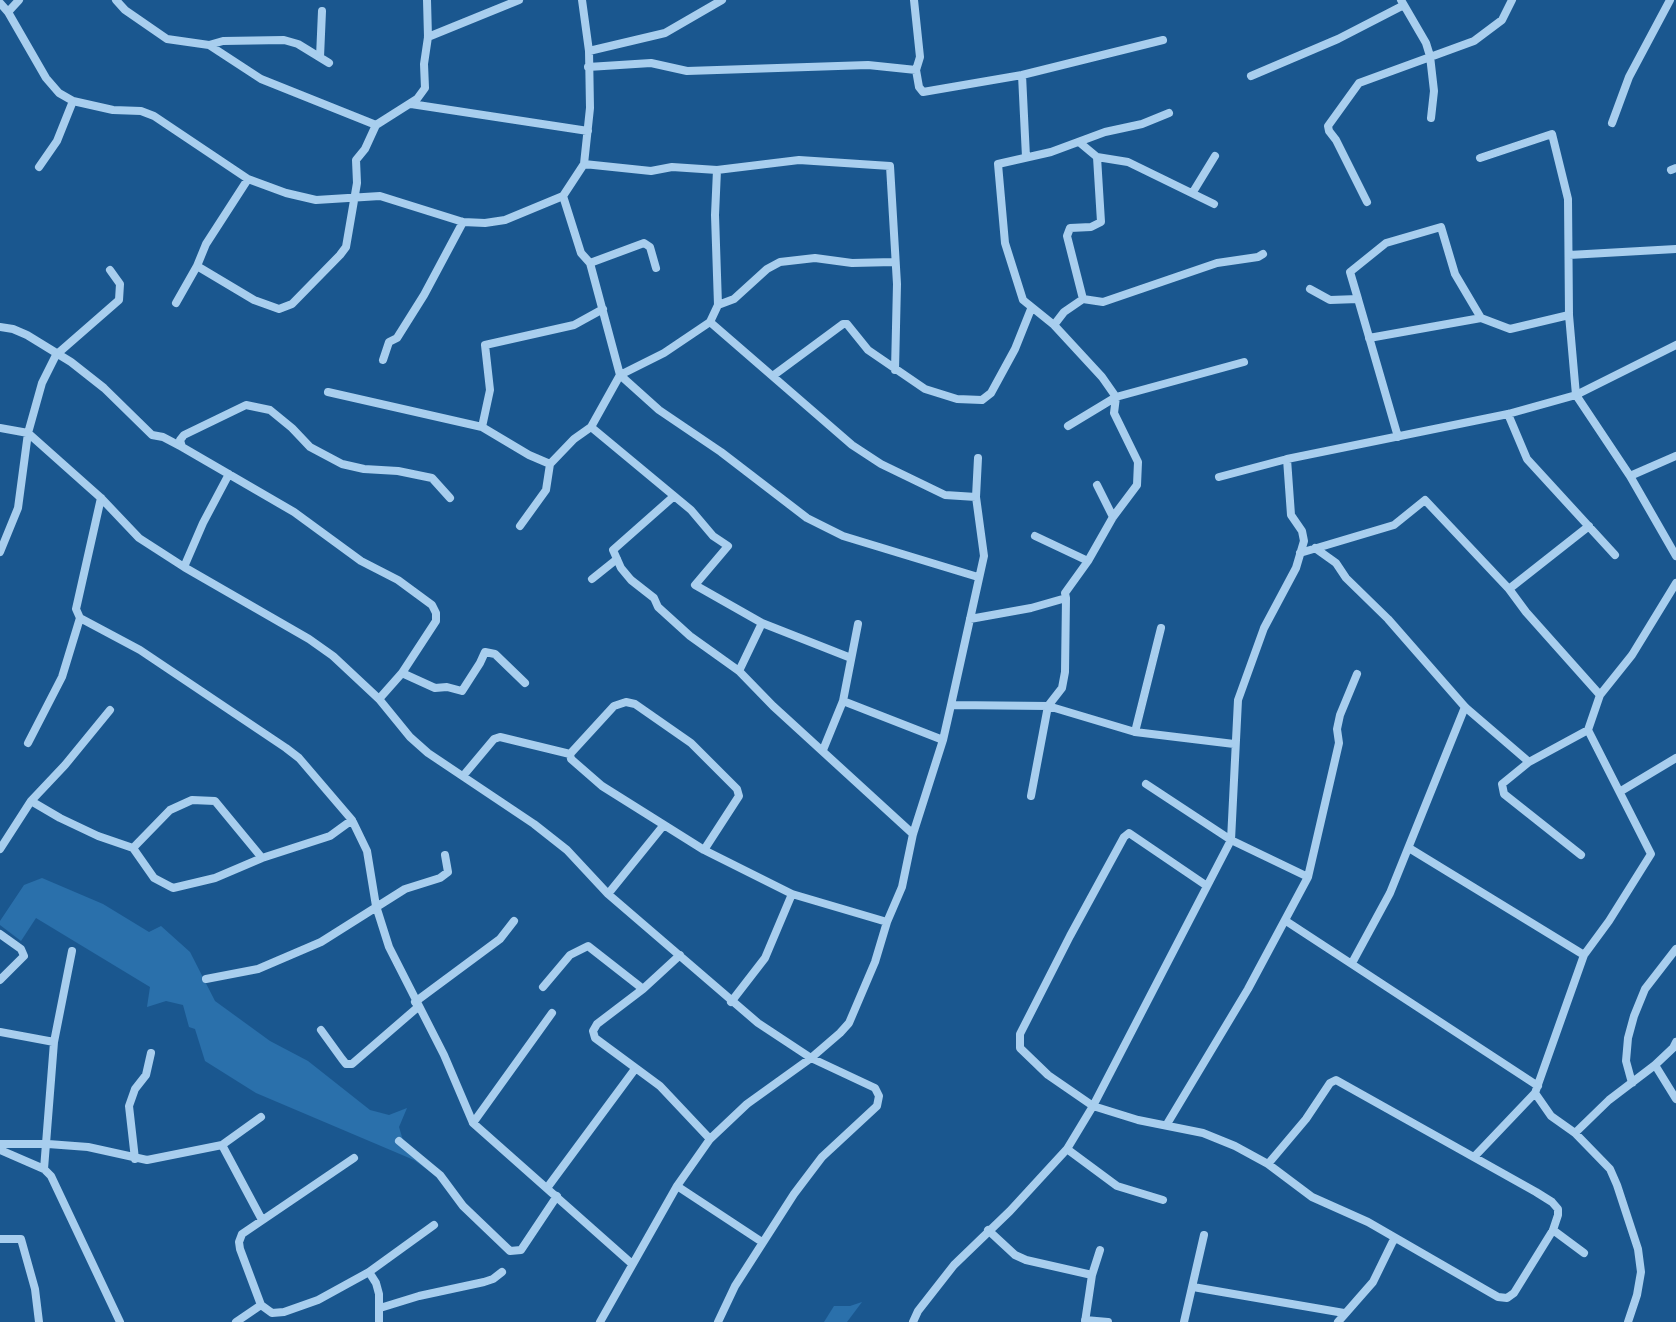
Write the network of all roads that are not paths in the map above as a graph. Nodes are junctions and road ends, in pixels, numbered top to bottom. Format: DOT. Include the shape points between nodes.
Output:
graph roads {
  1 [pos="19,0"];
  2 [pos="116,0"];
  3 [pos="427,0"];
  4 [pos="519,0"];
  5 [pos="582,0"];
  6 [pos="722,0"];
  7 [pos="914,0"];
  8 [pos="1512,0"];
  9 [pos="1670,0"];
  10 [pos="1402,2"];
  11 [pos="0,3"];
  12 [pos="713,3"];
  13 [pos="322,11"];
  14 [pos="8,12"];
  15 [pos="428,37"];
  16 [pos="1163,40"];
  17 [pos="209,45"];
  18 [pos="589,51"];
  19 [pos="1430,56"];
  20 [pos="320,57"];
  21 [pos="329,63"];
  22 [pos="588,67"];
  23 [pos="916,70"];
  24 [pos="1022,75"];
  25 [pos="1251,76"];
  26 [pos="73,101"];
  27 [pos="411,103"];
  28 [pos="1169,113"];
  29 [pos="1431,118"];
  30 [pos="1612,123"];
  31 [pos="376,125"];
  32 [pos="588,131"];
  33 [pos="1079,142"];
  34 [pos="1215,156"];
  35 [pos="1026,157"];
  36 [pos="1097,157"];
  37 [pos="1480,158"];
  38 [pos="584,164"];
  39 [pos="39,167"];
  40 [pos="717,170"];
  41 [pos="248,179"];
  42 [pos="1193,192"];
  43 [pos="563,196"];
  44 [pos="353,197"];
  45 [pos="1367,202"];
  46 [pos="1214,204"];
  47 [pos="463,222"];
  48 [pos="1676,249"];
  49 [pos="1263,254"];
  50 [pos="1569,255"];
  51 [pos="894,262"];
  52 [pos="590,263"];
  53 [pos="197,266"];
  54 [pos="656,268"];
  55 [pos="110,270"];
  56 [pos="1310,289"];
  57 [pos="1083,299"];
  58 [pos="1358,299"];
  59 [pos="176,303"];
  60 [pos="718,305"];
  61 [pos="603,309"];
  62 [pos="1031,309"];
  63 [pos="1569,315"];
  64 [pos="1481,318"];
  65 [pos="710,322"];
  66 [pos="1054,325"];
  67 [pos="0,327"];
  68 [pos="1369,338"];
  69 [pos="1676,345"];
  70 [pos="56,355"];
  71 [pos="383,360"];
  72 [pos="1244,362"];
  73 [pos="895,370"];
  74 [pos="620,375"];
  75 [pos="774,375"];
  76 [pos="328,392"];
  77 [pos="1576,395"];
  78 [pos="1116,397"];
  79 [pos="1508,414"];
  80 [pos="1068,426"];
  81 [pos="482,427"];
  82 [pos="591,427"];
  83 [pos="0,428"];
  84 [pos="28,433"];
  85 [pos="1398,437"];
  86 [pos="178,443"];
  87 [pos="1676,456"];
  88 [pos="978,458"];
  89 [pos="1287,459"];
  90 [pos="550,464"];
  91 [pos="229,474"];
  92 [pos="1630,476"];
  93 [pos="1219,477"];
  94 [pos="1097,485"];
  95 [pos="673,497"];
  96 [pos="976,497"];
  97 [pos="101,498"];
  98 [pos="450,498"];
  99 [pos="1113,517"];
  100 [pos="520,526"];
  101 [pos="1589,526"];
  102 [pos="1035,536"];
  103 [pos="1315,548"];
  104 [pos="0,552"];
  105 [pos="1300,553"];
  106 [pos="1615,555"];
  107 [pos="1676,556"];
  108 [pos="617,559"];
  109 [pos="1088,561"];
  110 [pos="184,567"];
  111 [pos="978,577"];
  112 [pos="592,579"];
  113 [pos="1676,583"];
  114 [pos="1509,589"];
  115 [pos="1066,598"];
  116 [pos="80,618"];
  117 [pos="970,619"];
  118 [pos="762,623"];
  119 [pos="858,624"];
  120 [pos="1161,628"];
  121 [pos="851,658"];
  122 [pos="739,671"];
  123 [pos="402,673"];
  124 [pos="1357,674"];
  125 [pos="525,683"];
  126 [pos="1600,695"];
  127 [pos="379,699"];
  128 [pos="843,701"];
  129 [pos="951,705"];
  130 [pos="1048,706"];
  131 [pos="1465,707"];
  132 [pos="110,710"];
  133 [pos="1588,730"];
  134 [pos="1135,732"];
  135 [pos="943,740"];
  136 [pos="28,743"];
  137 [pos="1234,744"];
  138 [pos="823,750"];
  139 [pos="570,754"];
  140 [pos="1676,758"];
  141 [pos="1529,762"];
  142 [pos="463,776"];
  143 [pos="1146,784"];
  144 [pos="1621,791"];
  145 [pos="1031,796"];
  146 [pos="31,801"];
  147 [pos="352,820"];
  148 [pos="663,826"];
  149 [pos="913,834"];
  150 [pos="1231,840"];
  151 [pos="133,848"];
  152 [pos="1409,848"];
  153 [pos="0,849"];
  154 [pos="704,850"];
  155 [pos="445,855"];
  156 [pos="1581,855"];
  157 [pos="262,858"];
  158 [pos="1308,877"];
  159 [pos="1207,886"];
  160 [pos="608,894"];
  161 [pos="792,894"];
  162 [pos="376,906"];
  163 [pos="514,921"];
  164 [pos="1286,921"];
  165 [pos="887,922"];
  166 [pos="0,934"];
  167 [pos="1676,949"];
  168 [pos="72,951"];
  169 [pos="680,955"];
  170 [pos="1584,955"];
  171 [pos="1352,963"];
  172 [pos="206,979"];
  173 [pos="0,980"];
  174 [pos="543,987"];
  175 [pos="643,989"];
  176 [pos="731,1002"];
  177 [pos="416,1005"];
  178 [pos="552,1013"];
  179 [pos="321,1030"];
  180 [pos="0,1032"];
  181 [pos="54,1042"];
  182 [pos="1676,1042"];
  183 [pos="151,1053"];
  184 [pos="811,1058"];
  185 [pos="1655,1065"];
  186 [pos="635,1069"];
  187 [pos="1632,1083"];
  188 [pos="1537,1090"];
  189 [pos="1676,1099"];
  190 [pos="1093,1106"];
  191 [pos="261,1117"];
  192 [pos="473,1123"];
  193 [pos="1167,1124"];
  194 [pos="1575,1133"];
  195 [pos="710,1139"];
  196 [pos="399,1141"];
  197 [pos="48,1144"];
  198 [pos="222,1145"];
  199 [pos="0,1147"];
  200 [pos="1067,1149"];
  201 [pos="1474,1157"];
  202 [pos="354,1158"];
  203 [pos="135,1159"];
  204 [pos="1268,1164"];
  205 [pos="44,1169"];
  206 [pos="677,1186"];
  207 [pos="547,1188"];
  208 [pos="557,1196"];
  209 [pos="1163,1200"];
  210 [pos="261,1218"];
  211 [pos="434,1225"];
  212 [pos="988,1230"];
  213 [pos="1553,1230"];
  214 [pos="1204,1235"];
  215 [pos="0,1239"];
  216 [pos="1394,1239"];
  217 [pos="762,1242"];
  218 [pos="1100,1250"];
  219 [pos="1584,1253"];
  220 [pos="631,1263"];
  221 [pos="369,1272"];
  222 [pos="502,1272"];
  223 [pos="1092,1275"];
  224 [pos="1193,1287"];
  225 [pos="261,1305"];
  226 [pos="380,1308"];
  227 [pos="1344,1313"];
  228 [pos="1085,1321"];
  229 [pos="39,1322"];
  230 [pos="120,1322"];
  231 [pos="236,1322"];
  232 [pos="379,1322"];
  233 [pos="600,1322"];
  234 [pos="718,1322"];
  235 [pos="913,1322"];
  236 [pos="1108,1322"];
  237 [pos="1184,1322"];
  238 [pos="1338,1322"];
  239 [pos="1628,1322"];
  1 -- 14 [label="street"];
  2 -- 17 [label="street" via="167,39"];
  3 -- 15 [label="street"];
  4 -- 15 [label="street"];
  5 -- 18 [label="street"];
  6 -- 12 [label="street"];
  7 -- 23 [label="street" via="920,57"];
  8 -- 19 [label="street" via="1502,20 1484,35"];
  9 -- 30 [label="street" via="1629,77"];
  10 -- 19 [label="street"];
  10 -- 25 [label="street" via="1338,39"];
  11 -- 14 [label="street"];
  12 -- 18 [label="street" via="665,33"];
  13 -- 20 [label="street"];
  14 -- 26 [label="street" via="52,87"];
  15 -- 27 [label="street" via="425,88"];
  16 -- 24 [label="street"];
  17 -- 20 [label="street" via="284,40"];
  17 -- 31 [label="street" via="261,79"];
  18 -- 22 [label="street"];
  19 -- 29 [label="street"];
  19 -- 45 [label="street" via="1359,83 1328,126"];
  20 -- 21 [label="street"];
  22 -- 23 [label="street" via="651,63 687,71 852,65"];
  22 -- 32 [label="street"];
  23 -- 24 [label="street" via="923,92"];
  24 -- 35 [label="street"];
  26 -- 39 [label="street" via="57,141"];
  26 -- 41 [label="street" via="154,116"];
  27 -- 31 [label="street"];
  27 -- 32 [label="street"];
  28 -- 33 [label="street"];
  31 -- 44 [label="street" via="356,160"];
  32 -- 38 [label="street"];
  33 -- 35 [label="street"];
  33 -- 36 [label="street"];
  34 -- 42 [label="street"];
  35 -- 62 [label="street" via="998,164 997,175 1005,243 1023,300"];
  36 -- 42 [label="street" via="1128,162"];
  36 -- 57 [label="street" via="1101,222 1070,228 1067,236"];
  37 -- 50 [label="street" via="1552,134 1567,189"];
  38 -- 40 [label="street" via="642,171"];
  38 -- 43 [label="street"];
  40 -- 51 [label="street" via="799,160 890,166"];
  40 -- 60 [label="street"];
  41 -- 44 [label="street" via="316,200"];
  41 -- 53 [label="street"];
  42 -- 46 [label="street"];
  43 -- 47 [label="street" via="505,220"];
  43 -- 52 [label="street" via="581,253"];
  44 -- 47 [label="street" via="389,197"];
  44 -- 53 [label="street" via="346,247 286,308 254,300"];
  47 -- 71 [label="street"];
  48 -- 50 [label="street"];
  49 -- 57 [label="street" via="1217,263 1103,302"];
  50 -- 63 [label="street"];
  51 -- 60 [label="street" via="780,262 734,299"];
  51 -- 73 [label="street"];
  52 -- 54 [label="street" via="644,243"];
  52 -- 61 [label="street"];
  53 -- 59 [label="street"];
  55 -- 70 [label="street" via="120,284 119,300"];
  56 -- 58 [label="street" via="1330,300"];
  57 -- 66 [label="street"];
  58 -- 64 [label="street" via="1350,272 1386,243 1441,227 1455,274"];
  58 -- 68 [label="street"];
  60 -- 65 [label="street"];
  61 -- 74 [label="street"];
  61 -- 81 [label="street" via="574,325 485,345 490,390"];
  62 -- 66 [label="street"];
  62 -- 73 [label="street" via="1015,349 982,400 942,396"];
  63 -- 64 [label="street" via="1510,329"];
  63 -- 77 [label="street"];
  64 -- 68 [label="street"];
  65 -- 74 [label="street"];
  65 -- 75 [label="street"];
  66 -- 78 [label="street"];
  67 -- 70 [label="street" via="27,335"];
  68 -- 85 [label="street"];
  69 -- 77 [label="street"];
  70 -- 84 [label="street"];
  70 -- 86 [label="street" via="104,388 152,435"];
  72 -- 78 [label="street"];
  73 -- 75 [label="street" via="843,324"];
  74 -- 82 [label="street"];
  74 -- 111 [label="street" via="659,410 807,518 843,536"];
  75 -- 96 [label="street" via="881,464 945,495"];
  76 -- 81 [label="street"];
  77 -- 79 [label="street"];
  77 -- 92 [label="street"];
  78 -- 80 [label="street"];
  78 -- 99 [label="street" via="1114,413 1138,462 1137,485"];
  79 -- 85 [label="street"];
  79 -- 101 [label="street" via="1527,459"];
  81 -- 90 [label="street"];
  82 -- 90 [label="street"];
  82 -- 95 [label="street"];
  83 -- 84 [label="street"];
  84 -- 97 [label="street"];
  84 -- 104 [label="street" via="18,508"];
  85 -- 89 [label="street"];
  86 -- 91 [label="street"];
  86 -- 98 [label="street" via="184,435 246,405 270,410 310,447 342,464 432,478"];
  87 -- 92 [label="street"];
  88 -- 96 [label="street"];
  89 -- 93 [label="street"];
  89 -- 105 [label="street" via="1291,515 1304,541"];
  90 -- 100 [label="street" via="546,490"];
  91 -- 110 [label="street"];
  91 -- 123 [label="street" via="432,605 436,621"];
  92 -- 107 [label="street"];
  94 -- 99 [label="street"];
  95 -- 108 [label="street" via="613,550"];
  95 -- 118 [label="street" via="728,546 695,585"];
  96 -- 111 [label="street" via="984,556"];
  97 -- 110 [label="street" via="139,538"];
  97 -- 116 [label="street" via="76,609"];
  99 -- 109 [label="street"];
  101 -- 106 [label="street"];
  101 -- 114 [label="street"];
  102 -- 109 [label="street"];
  103 -- 105 [label="street"];
  103 -- 114 [label="street" via="1394,525 1425,500"];
  103 -- 131 [label="street" via="1336,563"];
  105 -- 137 [label="street" via="1243,684"];
  108 -- 112 [label="street"];
  108 -- 122 [label="street" via="658,607"];
  109 -- 115 [label="street"];
  110 -- 127 [label="street" via="309,639"];
  111 -- 117 [label="street"];
  113 -- 126 [label="street" via="1632,655"];
  114 -- 126 [label="street"];
  115 -- 117 [label="street"];
  115 -- 130 [label="street" via="1065,672 1062,688"];
  116 -- 136 [label="street" via="56,692"];
  116 -- 147 [label="street" via="140,650 286,748"];
  117 -- 129 [label="street"];
  118 -- 121 [label="street"];
  118 -- 122 [label="street"];
  119 -- 121 [label="street"];
  120 -- 134 [label="street"];
  121 -- 128 [label="street"];
  122 -- 138 [label="street"];
  123 -- 125 [label="street" via="435,688 462,691 485,652 495,654"];
  123 -- 127 [label="street"];
  124 -- 158 [label="street" via="1340,715 1339,743"];
  126 -- 133 [label="street"];
  127 -- 142 [label="street" via="410,737"];
  128 -- 135 [label="street"];
  128 -- 138 [label="street"];
  129 -- 130 [label="street"];
  129 -- 135 [label="street"];
  130 -- 134 [label="street"];
  130 -- 145 [label="street"];
  131 -- 141 [label="street"];
  131 -- 152 [label="street"];
  132 -- 146 [label="street"];
  133 -- 141 [label="street"];
  133 -- 144 [label="street"];
  134 -- 137 [label="street"];
  135 -- 149 [label="street"];
  137 -- 150 [label="street"];
  138 -- 149 [label="street"];
  139 -- 142 [label="street" via="500,737"];
  139 -- 148 [label="street" via="602,786"];
  139 -- 154 [label="street" via="614,706 626,702 691,743 739,796"];
  140 -- 144 [label="street"];
  141 -- 156 [label="street" via="1502,784 1504,794"];
  142 -- 160 [label="street" via="567,850"];
  143 -- 150 [label="street"];
  144 -- 170 [label="street" via="1651,854"];
  146 -- 151 [label="street"];
  146 -- 153 [label="street"];
  147 -- 157 [label="street" via="330,836"];
  147 -- 162 [label="street" via="367,851"];
  148 -- 154 [label="street"];
  148 -- 160 [label="street"];
  149 -- 165 [label="street" via="902,887"];
  150 -- 158 [label="street"];
  150 -- 159 [label="street"];
  151 -- 157 [label="street" via="154,878 173,888"];
  151 -- 157 [label="street" via="170,810 192,800 215,801"];
  152 -- 170 [label="street"];
  152 -- 171 [label="street"];
  154 -- 161 [label="street"];
  155 -- 162 [label="street" via="448,872 440,878"];
  158 -- 164 [label="street"];
  159 -- 190 [label="street"];
  159 -- 190 [label="street" via="1129,833 1070,936 1020,1034 1020,1048"];
  160 -- 169 [label="street"];
  161 -- 165 [label="street"];
  161 -- 176 [label="street" via="765,958"];
  162 -- 172 [label="street" via="321,942 270,964"];
  162 -- 177 [label="street"];
  163 -- 177 [label="street" via="500,939"];
  164 -- 171 [label="street"];
  164 -- 193 [label="street"];
  165 -- 184 [label="street" via="849,1023"];
  166 -- 173 [label="street" via="24,956"];
  167 -- 187 [label="street" via="1645,989 1634,1016 1626,1061"];
  168 -- 181 [label="street"];
  169 -- 175 [label="street"];
  169 -- 176 [label="street"];
  170 -- 188 [label="street"];
  171 -- 188 [label="street"];
  174 -- 175 [label="street" via="570,955 588,946"];
  175 -- 186 [label="street" via="593,1031"];
  176 -- 184 [label="street"];
  177 -- 179 [label="street" via="352,1064 346,1064"];
  177 -- 192 [label="street"];
  178 -- 192 [label="street"];
  180 -- 181 [label="street"];
  181 -- 197 [label="street"];
  182 -- 185 [label="street"];
  183 -- 203 [label="street" via="129,1106"];
  184 -- 195 [label="street" via="747,1104"];
  184 -- 217 [label="street" via="875,1088 877,1106 822,1157"];
  185 -- 187 [label="street"];
  185 -- 189 [label="street"];
  186 -- 195 [label="street" via="660,1086"];
  186 -- 207 [label="street"];
  187 -- 194 [label="street"];
  188 -- 194 [label="street" via="1551,1116"];
  188 -- 201 [label="street"];
  190 -- 193 [label="street"];
  190 -- 200 [label="street"];
  191 -- 198 [label="street"];
  192 -- 207 [label="street"];
  193 -- 204 [label="street" via="1203,1133"];
  194 -- 239 [label="street" via="1610,1169 1638,1249 1641,1272"];
  195 -- 206 [label="street"];
  196 -- 208 [label="street" via="440,1175 463,1206 510,1251 521,1250"];
  197 -- 199 [label="street"];
  197 -- 203 [label="street"];
  197 -- 205 [label="street"];
  198 -- 203 [label="street"];
  198 -- 210 [label="street"];
  199 -- 205 [label="street"];
  200 -- 209 [label="street" via="1117,1186"];
  200 -- 212 [label="street"];
  201 -- 204 [label="street" via="1336,1080"];
  201 -- 213 [label="street" via="1552,1202 1558,1209"];
  202 -- 210 [label="street"];
  204 -- 216 [label="street" via="1312,1197"];
  205 -- 230 [label="street" via="57,1186"];
  206 -- 217 [label="street"];
  206 -- 220 [label="street"];
  207 -- 208 [label="street"];
  208 -- 220 [label="street"];
  210 -- 225 [label="street" via="239,1242"];
  211 -- 221 [label="street"];
  212 -- 223 [label="street" via="1026,1260"];
  212 -- 235 [label="street" via="954,1265"];
  213 -- 216 [label="street" via="1507,1298"];
  213 -- 219 [label="street"];
  214 -- 224 [label="street"];
  215 -- 229 [label="street" via="21,1239"];
  216 -- 227 [label="street" via="1373,1282"];
  217 -- 234 [label="street"];
  218 -- 223 [label="street"];
  220 -- 233 [label="street"];
  221 -- 225 [label="street" via="284,1312 272,1313"];
  221 -- 226 [label="street"];
  222 -- 226 [label="street" via="484,1282"];
  223 -- 228 [label="street"];
  224 -- 227 [label="street"];
  224 -- 237 [label="street"];
  225 -- 231 [label="street"];
  226 -- 232 [label="street"];
  227 -- 238 [label="street"];
  228 -- 236 [label="street"];
}
